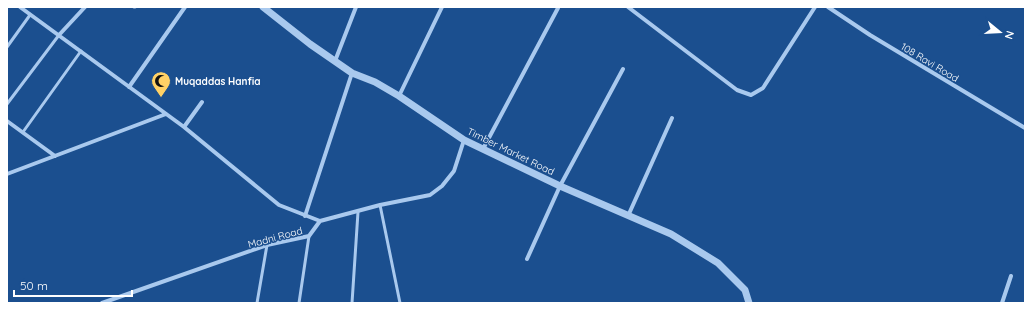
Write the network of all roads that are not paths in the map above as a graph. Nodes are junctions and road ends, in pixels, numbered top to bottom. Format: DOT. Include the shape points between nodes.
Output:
graph roads {
  1 [pos="20,7"];
  2 [pos="85,7"];
  3 [pos="185,7"];
  4 [pos="263,7"];
  5 [pos="356,7"];
  6 [pos="442,7"];
  7 [pos="628,7"];
  8 [pos="815,7"];
  9 [pos="828,7"];
  10 [pos="558,8"];
  11 [pos="30,15"];
  12 [pos="59,35"];
  13 [pos="7,47"];
  14 [pos="81,52"];
  15 [pos="335,61"];
  16 [pos="623,69"];
  17 [pos="352,73"];
  18 [pos="129,87"];
  19 [pos="399,96"];
  20 [pos="202,102"];
  21 [pos="7,104"];
  22 [pos="166,114"];
  23 [pos="672,118"];
  24 [pos="7,121"];
  25 [pos="184,127"];
  26 [pos="1025,128"];
  27 [pos="23,132"];
  28 [pos="464,140"];
  29 [pos="483,149"];
  30 [pos="55,156"];
  31 [pos="7,174"];
  32 [pos="560,186"];
  33 [pos="380,205"];
  34 [pos="358,212"];
  35 [pos="306,216"];
  36 [pos="628,216"];
  37 [pos="320,221"];
  38 [pos="309,236"];
  39 [pos="267,245"];
  40 [pos="527,259"];
  41 [pos="1011,276"];
  42 [pos="102,303"];
  43 [pos="257,303"];
  44 [pos="299,303"];
  45 [pos="352,303"];
  46 [pos="400,303"];
  47 [pos="749,303"];
  48 [pos="1002,303"];
  1 -- 11 [label="street"];
  2 -- 12 [label="street"];
  3 -- 18 [label="street"];
  4 -- 15 [label="street, Timber Market Road"];
  5 -- 15 [label="street"];
  6 -- 19 [label="street"];
  7 -- 8 [label="street" via="737,90 751,95 763,88"];
  9 -- 26 [label="street, 108 Ravi Road" via="870,36"];
  10 -- 29 [label="street"];
  11 -- 12 [label="street"];
  11 -- 13 [label="lane"];
  12 -- 14 [label="street"];
  12 -- 21 [label="lane"];
  14 -- 18 [label="street"];
  14 -- 27 [label="lane"];
  15 -- 17 [label="street, Timber Market Road"];
  16 -- 32 [label="street"];
  17 -- 19 [label="street, Timber Market Road" via="375,82"];
  17 -- 35 [label="street"];
  18 -- 22 [label="street"];
  19 -- 28 [label="street, Timber Market Road"];
  20 -- 25 [label="street"];
  22 -- 25 [label="street"];
  22 -- 30 [label="street"];
  23 -- 36 [label="street"];
  24 -- 27 [label="street"];
  25 -- 35 [label="street" via="279,205"];
  27 -- 30 [label="street"];
  28 -- 29 [label="street, Timber Market Road"];
  28 -- 33 [label="street" via="454,171 442,186 430,194"];
  29 -- 32 [label="street, Timber Market Road"];
  30 -- 31 [label="street"];
  32 -- 36 [label="street, Timber Market Road"];
  32 -- 40 [label="street"];
  33 -- 34 [label="street"];
  33 -- 46 [label="lane"];
  34 -- 37 [label="street"];
  34 -- 45 [label="lane"];
  35 -- 37 [label="street"];
  36 -- 47 [label="street, Timber Market Road" via="671,234 718,263 745,290"];
  37 -- 38 [label="street, Madni Road"];
  38 -- 39 [label="street, Madni Road"];
  38 -- 44 [label="lane"];
  39 -- 42 [label="street, Madni Road"];
  39 -- 43 [label="lane"];
  41 -- 48 [label="street"];
}
